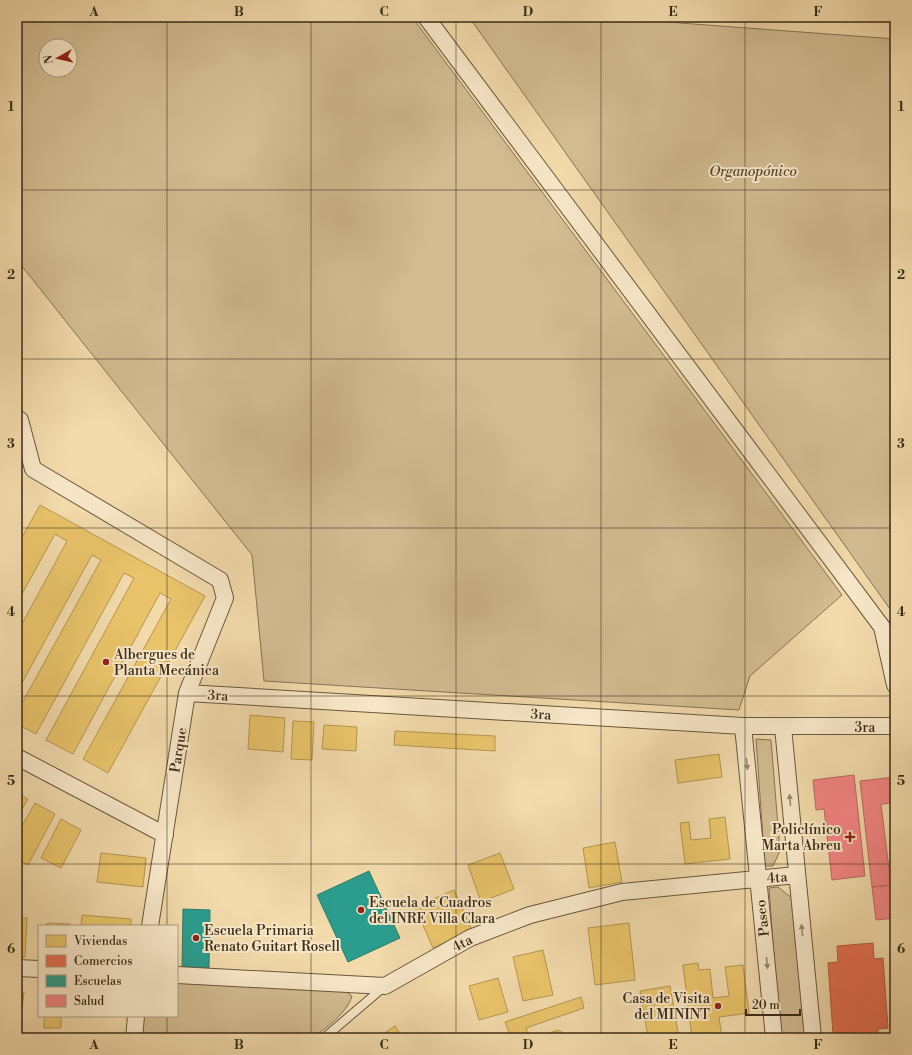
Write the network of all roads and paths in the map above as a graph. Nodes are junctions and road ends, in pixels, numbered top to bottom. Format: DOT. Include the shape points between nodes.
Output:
graph roads {
  1 [pos="426,17"];
  2 [pos="17,418"];
  3 [pos="895,685"];
  4 [pos="187,693"];
  5 [pos="743,726"];
  6 [pos="895,726"];
  7 [pos="783,727"];
  8 [pos="17,757"];
  9 [pos="165,835"];
  10 [pos="797,875"];
  11 [pos="758,878"];
  12 [pos="150,925"];
  13 [pos="17,968"];
  14 [pos="38,969"];
  15 [pos="178,976"];
  16 [pos="385,986"];
  17 [pos="136,1017"];
  18 [pos="134,1038"];
  19 [pos="324,1038"];
  20 [pos="774,1038"];
  21 [pos="813,1038"];
  1 -- 3 [label="street" via="882,627"];
  2 -- 4 [label="street, Parque" via="20,420 33,469 220,580 225,598"];
  4 -- 5 [label="street, 3ra"];
  4 -- 9 [label="street, Parque"];
  5 -- 7 [label="street, 3ra"];
  5 -- 11 [label="street, Paseo, one-way"];
  6 -- 7 [label="street, 3ra"];
  10 -- 7 [label="street, one-way"];
  8 -- 9 [label="street"];
  9 -- 12 [label="street, Parque"];
  10 -- 11 [label="street, 4ta"];
  21 -- 10 [label="street, one-way"];
  11 -- 16 [label="street, 4ta" via="622,892 530,915 470,938"];
  11 -- 20 [label="street, Paseo, one-way"];
  13 -- 14 [label="street"];
  15 -- 16 [label="street"];
  16 -- 19 [label="lane"];
  17 -- 18 [label="street"];
}
